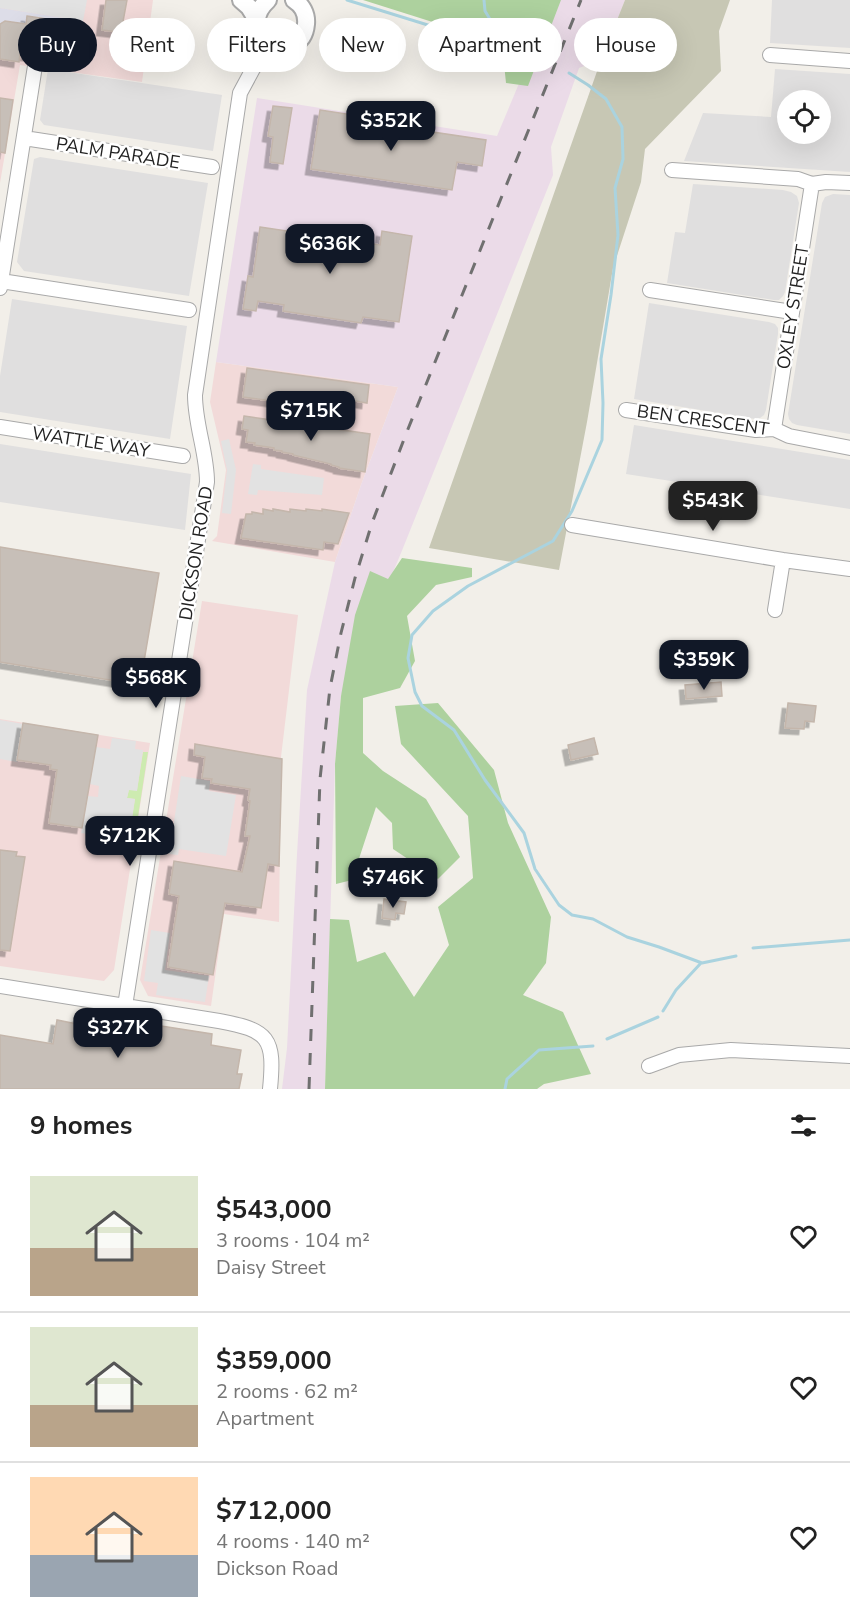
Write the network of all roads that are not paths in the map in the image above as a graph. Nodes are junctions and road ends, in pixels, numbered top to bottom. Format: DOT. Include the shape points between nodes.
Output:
graph roads {
  1 [pos="241,0"];
  2 [pos="268,0"];
  3 [pos="294,0"];
  4 [pos="306,7"];
  5 [pos="254,18"];
  6 [pos="259,18"];
  7 [pos="770,55"];
  8 [pos="850,61"];
  9 [pos="34,72"];
  10 [pos="251,72"];
  11 [pos="24,138"];
  12 [pos="212,167"];
  13 [pos="672,170"];
  14 [pos="850,183"];
  15 [pos="812,184"];
  16 [pos="4,239"];
  17 [pos="1,285"];
  18 [pos="650,290"];
  19 [pos="189,310"];
  20 [pos="792,312"];
  21 [pos="626,410"];
  22 [pos="0,428"];
  23 [pos="774,429"];
  24 [pos="850,448"];
  25 [pos="183,456"];
  26 [pos="572,525"];
  27 [pos="783,560"];
  28 [pos="850,569"];
  29 [pos="775,610"];
  30 [pos="0,986"];
  31 [pos="125,1006"];
  32 [pos="850,1056"];
  33 [pos="649,1066"];
  34 [pos="270,1089"];
  1 -- 5 [label="street"];
  2 -- 6 [label="street" via="259,11"];
  3 -- 4 [label="street"];
  7 -- 8 [label="street"];
  9 -- 11 [label="street"];
  10 -- 31 [label="street, DICKSON ROAD" via="240,93 196,385 195,407 207,482"];
  11 -- 12 [label="street, PALM PARADE"];
  11 -- 16 [label="street"];
  13 -- 15 [label="street" via="798,179"];
  14 -- 15 [label="street"];
  15 -- 20 [label="street, OXLEY STREET"];
  16 -- 17 [label="street"];
  17 -- 19 [label="street"];
  18 -- 20 [label="street"];
  20 -- 23 [label="street, OXLEY STREET"];
  21 -- 23 [label="street, BEN CRESCENT" via="756,430"];
  22 -- 25 [label="street, WATTLE WAY"];
  23 -- 24 [label="street, BEN CRESCENT" via="789,436"];
  26 -- 27 [label="street"];
  27 -- 28 [label="street"];
  27 -- 29 [label="street"];
  30 -- 31 [label="street"];
  31 -- 34 [label="street" via="255,1030 270,1048"];
  32 -- 33 [label="street" via="731,1050 679,1055"];
}
